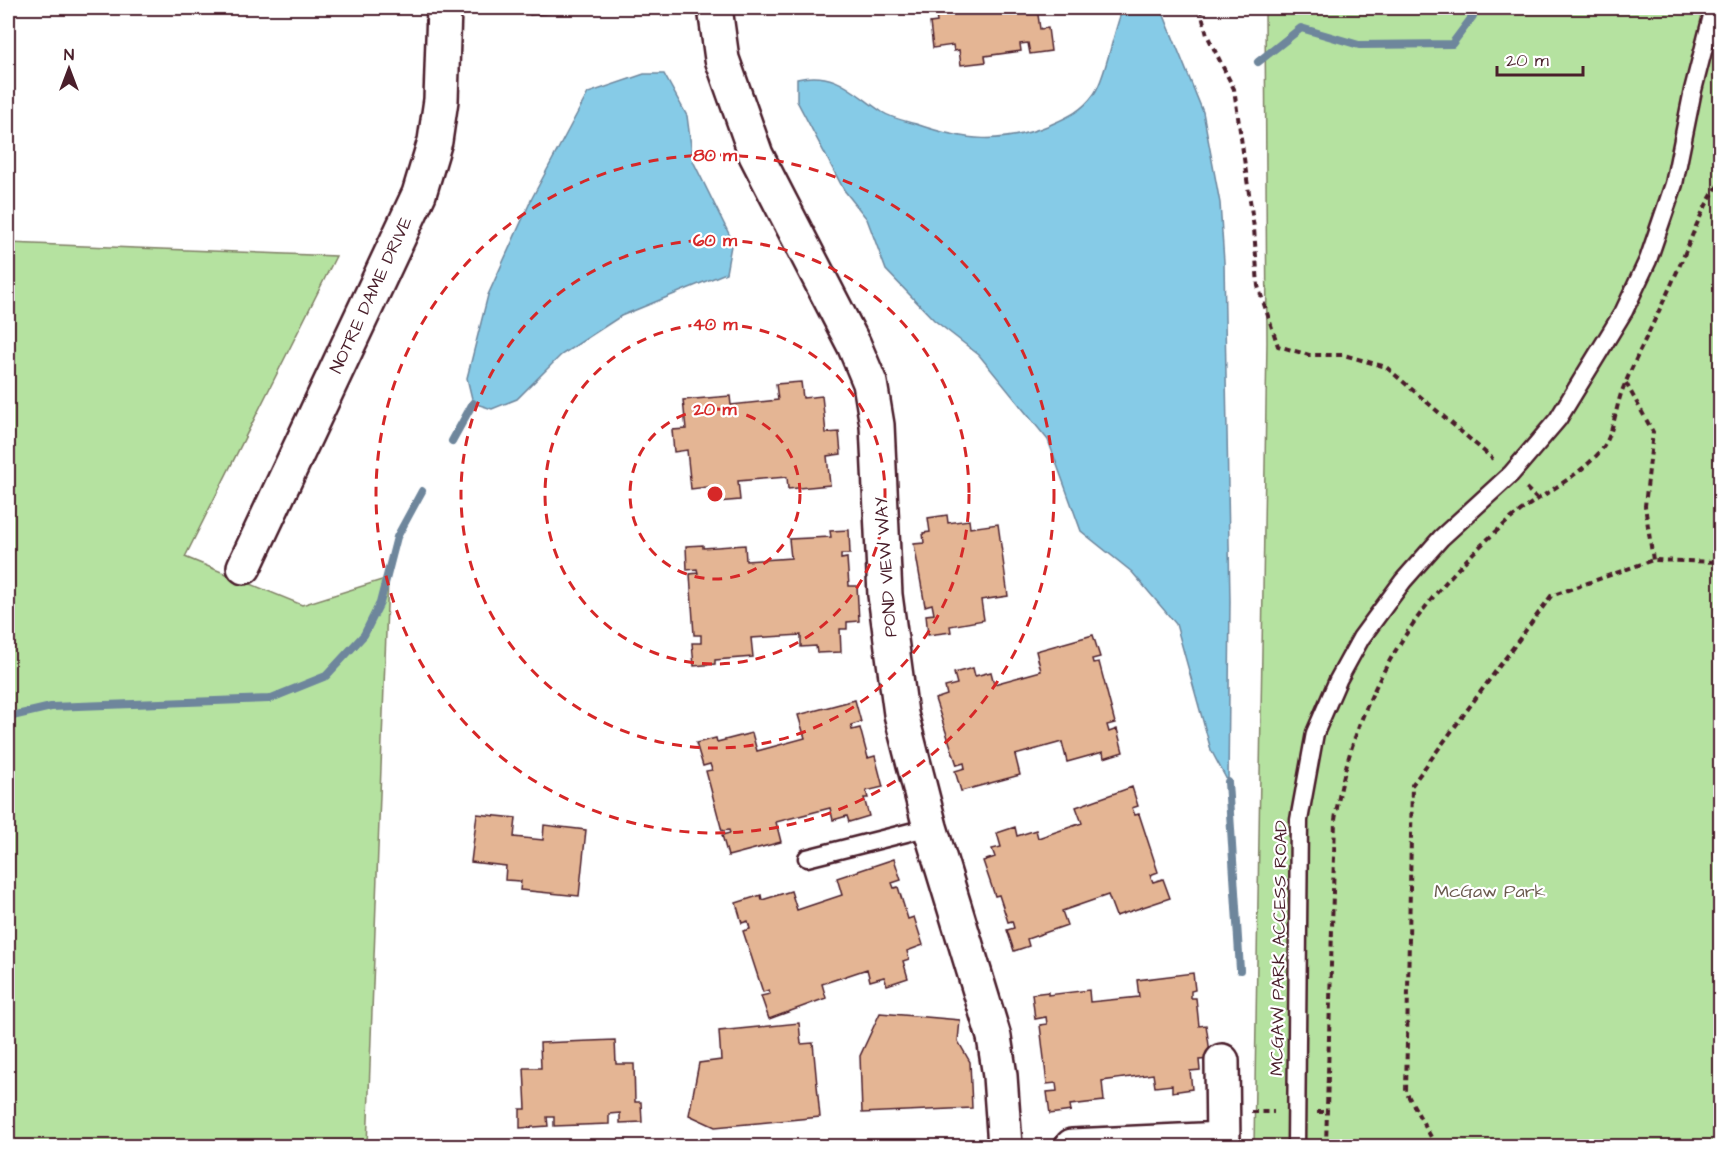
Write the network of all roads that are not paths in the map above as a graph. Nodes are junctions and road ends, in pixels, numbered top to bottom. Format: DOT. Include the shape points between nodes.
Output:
graph roads {
  1 [pos="444,8"];
  2 [pos="715,8"];
  3 [pos="1714,8"];
  4 [pos="244,567"];
  5 [pos="930,827"];
  6 [pos="807,858"];
  7 [pos="1222,1061"];
  8 [pos="1223,1132"];
  9 [pos="1005,1146"];
  10 [pos="1072,1146"];
  11 [pos="1296,1146"];
  1 -- 4 [label="street, NOTRE DAME DRIVE" via="441,100 435,141 419,194"];
  2 -- 5 [label="street, POND VIEW WAY" via="722,59 756,155 870,382 877,425 885,594 901,714"];
  3 -- 11 [label="lane, MCGAW PARK ACCESS ROAD" via="1674,184 1648,260 1623,311 1564,409 1511,474 1441,538 1361,638 1315,733 1299,820"];
  5 -- 6 [label="lane"];
  5 -- 9 [label="street, POND VIEW WAY" via="994,1037"];
  7 -- 8 [label="street"];
  8 -- 10 [label="street"];
}
